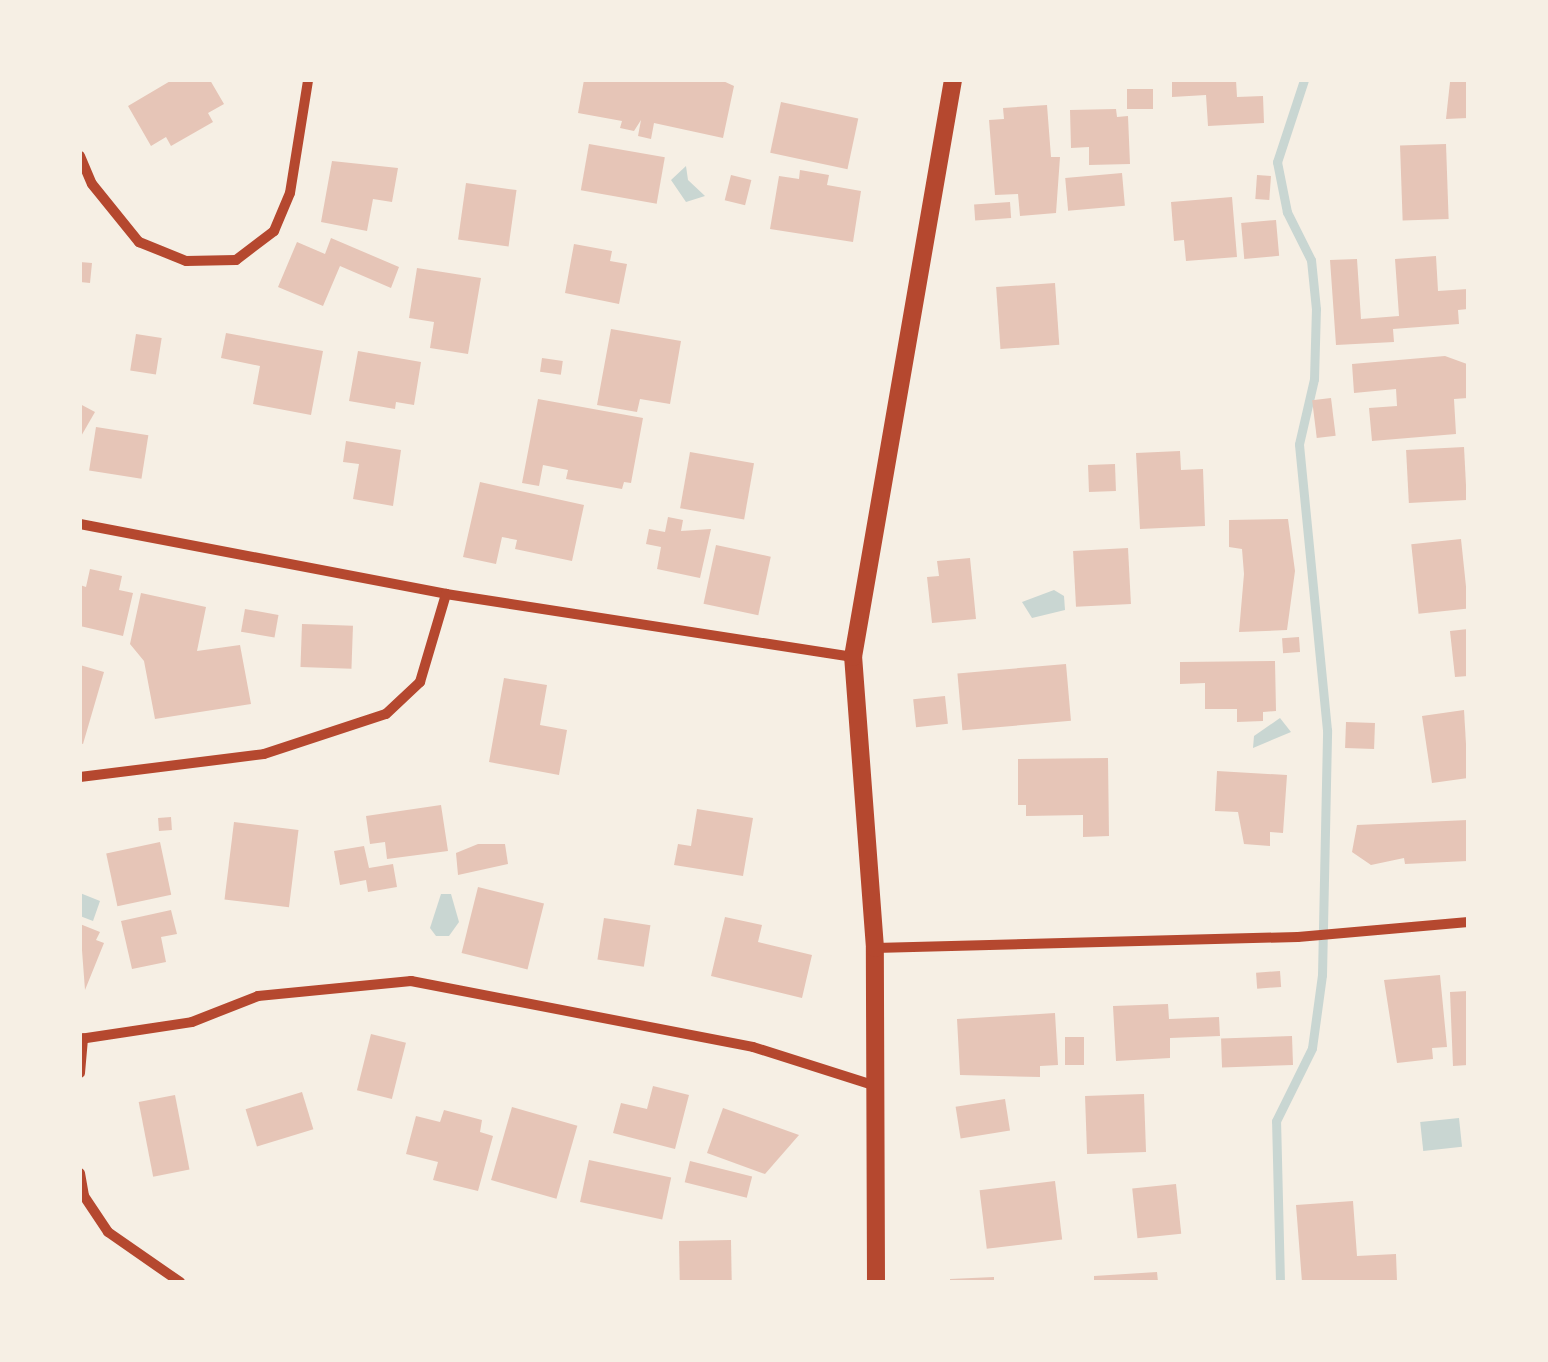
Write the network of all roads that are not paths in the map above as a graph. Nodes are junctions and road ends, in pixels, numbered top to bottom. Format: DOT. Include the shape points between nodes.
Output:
graph roads {
  1 [pos="308,80"];
  2 [pos="952,80"];
  3 [pos="80,156"];
  4 [pos="80,524"];
  5 [pos="446,594"];
  6 [pos="853,656"];
  7 [pos="80,778"];
  8 [pos="1468,922"];
  9 [pos="875,948"];
  10 [pos="81,1038"];
  11 [pos="80,1073"];
  12 [pos="878,1086"];
  13 [pos="80,1174"];
  14 [pos="180,1282"];
  15 [pos="876,1282"];
  1 -- 3 [label="street" via="290,193 274,231 236,260 186,261 140,242 92,184"];
  2 -- 6 [label="street"];
  4 -- 5 [label="street"];
  5 -- 6 [label="street"];
  5 -- 7 [label="street" via="420,682 386,714 264,754"];
  6 -- 9 [label="street"];
  8 -- 9 [label="street" via="1298,937"];
  9 -- 12 [label="street"];
  10 -- 11 [label="street"];
  10 -- 12 [label="street" via="192,1022 258,996 411,982 753,1047"];
  12 -- 15 [label="street"];
  13 -- 14 [label="street" via="84,1196 108,1232"];
}
